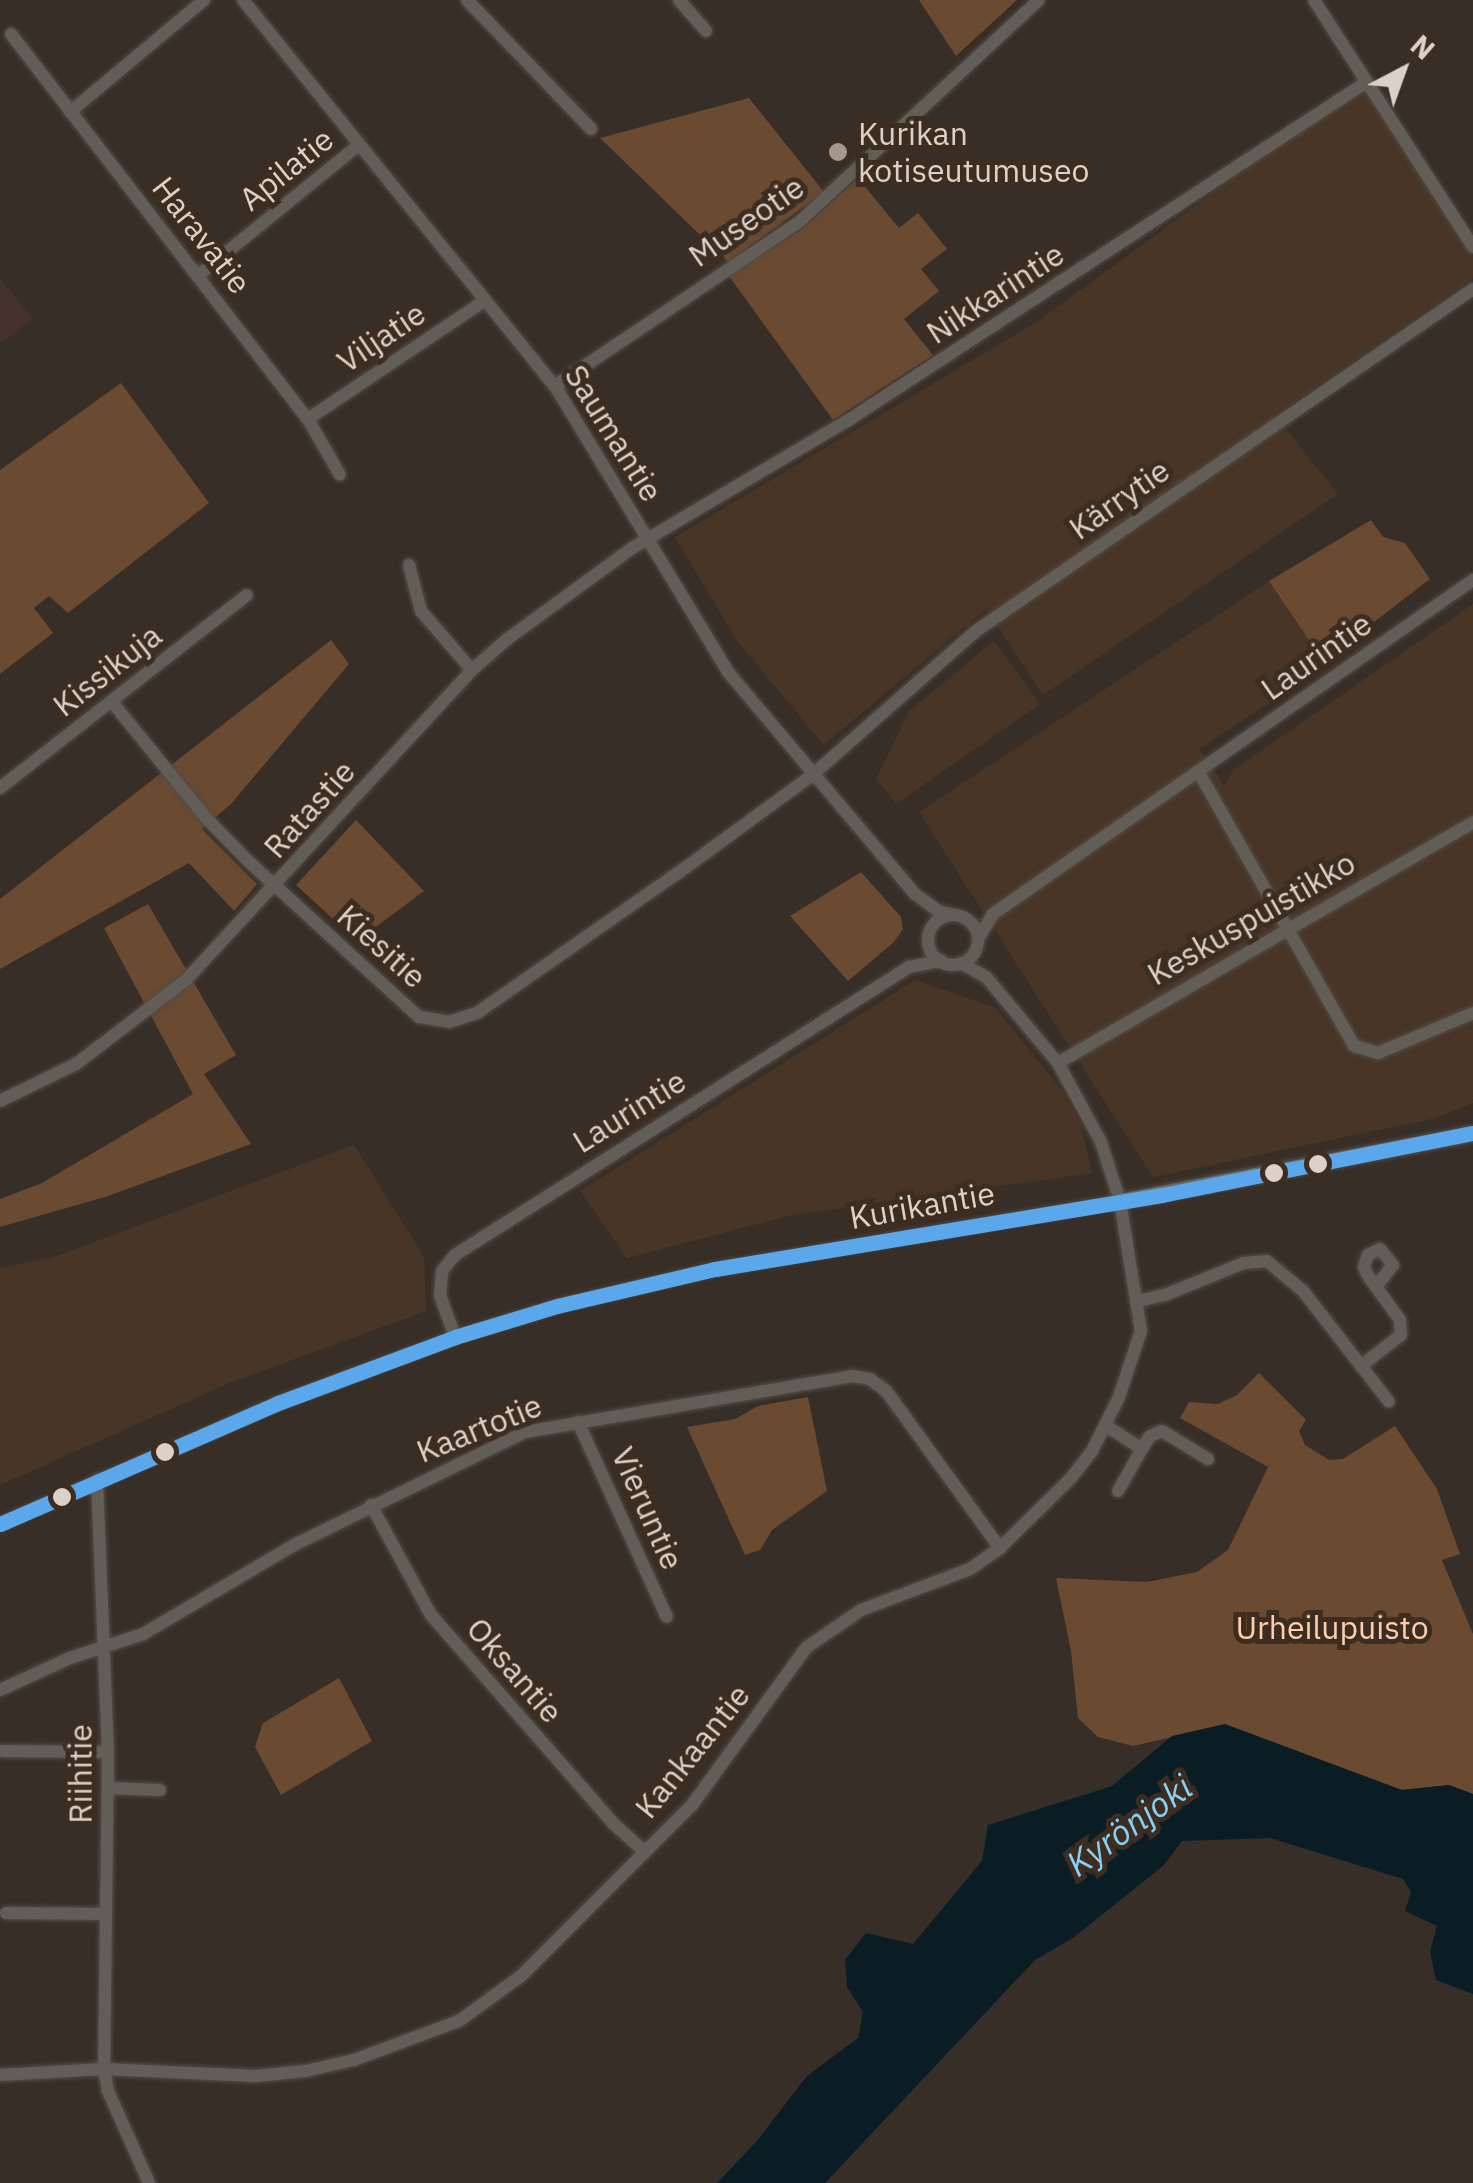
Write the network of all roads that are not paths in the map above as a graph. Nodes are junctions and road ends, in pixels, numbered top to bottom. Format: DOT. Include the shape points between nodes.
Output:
graph roads {
  1 [pos="204,0"];
  2 [pos="243,0"];
  3 [pos="467,0"];
  4 [pos="679,0"];
  5 [pos="1039,0"];
  6 [pos="1314,0"];
  7 [pos="706,31"];
  8 [pos="11,34"];
  9 [pos="1365,82"];
  10 [pos="70,112"];
  11 [pos="591,129"];
  12 [pos="360,145"];
  13 [pos="1473,247"];
  14 [pos="200,274"];
  15 [pos="1473,289"];
  16 [pos="484,301"];
  17 [pos="555,386"];
  18 [pos="308,419"];
  19 [pos="340,476"];
  20 [pos="648,539"];
  21 [pos="409,565"];
  22 [pos="1473,580"];
  23 [pos="247,594"];
  24 [pos="472,670"];
  25 [pos="112,702"];
  26 [pos="1198,771"];
  27 [pos="811,776"];
  28 [pos="0,788"];
  29 [pos="1473,822"];
  30 [pos="275,886"];
  31 [pos="925,902"];
  32 [pos="993,914"];
  33 [pos="959,917"];
  34 [pos="1288,932"];
  35 [pos="929,935"];
  36 [pos="978,942"];
  37 [pos="941,961"];
  38 [pos="961,963"];
  39 [pos="909,967"];
  40 [pos="986,977"];
  41 [pos="1473,1012"];
  42 [pos="1058,1063"];
  43 [pos="0,1100"];
  44 [pos="1473,1133"];
  45 [pos="1120,1202"];
  46 [pos="1376,1287"];
  47 [pos="1138,1301"];
  48 [pos="455,1337"];
  49 [pos="1362,1366"];
  50 [pos="1389,1402"];
  51 [pos="578,1422"];
  52 [pos="1105,1425"];
  53 [pos="1142,1448"];
  54 [pos="1208,1459"];
  55 [pos="97,1480"];
  56 [pos="1118,1491"];
  57 [pos="371,1504"];
  58 [pos="2,1519"];
  59 [pos="1000,1548"];
  60 [pos="667,1617"];
  61 [pos="106,1645"];
  62 [pos="0,1690"];
  63 [pos="2,1751"];
  64 [pos="108,1752"];
  65 [pos="108,1788"];
  66 [pos="160,1790"];
  67 [pos="645,1852"];
  68 [pos="6,1913"];
  69 [pos="106,1914"];
  70 [pos="104,2069"];
  71 [pos="0,2075"];
  72 [pos="149,2183"];
  1 -- 10 [label="street"];
  2 -- 12 [label="street, Saumantie"];
  3 -- 11 [label="street"];
  4 -- 7 [label="street"];
  5 -- 17 [label="street, Museotie" via="798,222"];
  6 -- 9 [label="street"];
  8 -- 10 [label="street, Haravatie"];
  9 -- 13 [label="street"];
  9 -- 20 [label="street, Nikkarintie" via="847,422"];
  10 -- 14 [label="street, Haravatie"];
  12 -- 14 [label="street, Apilatie"];
  12 -- 16 [label="street, Saumantie"];
  14 -- 18 [label="street, Haravatie"];
  15 -- 27 [label="street, Kärrytie" via="976,631"];
  16 -- 17 [label="street, Saumantie"];
  16 -- 18 [label="street, Viljatie"];
  17 -- 20 [label="street, Saumantie"];
  18 -- 19 [label="street, Haravatie"];
  20 -- 24 [label="street, Ratastie"];
  20 -- 27 [label="street, Saumantie" via="728,672"];
  21 -- 24 [label="street" via="421,611"];
  22 -- 26 [label="street, Laurintie"];
  23 -- 25 [label="street, Kissikuja"];
  24 -- 30 [label="street, Ratastie"];
  25 -- 28 [label="street, Kissikuja"];
  25 -- 30 [label="street, Kiesitie" via="207,819"];
  26 -- 32 [label="street, Laurintie"];
  26 -- 34 [label="street"];
  27 -- 30 [label="street, Kiesitie" via="477,1013 449,1022 419,1018"];
  27 -- 31 [label="street, Saumantie"];
  29 -- 34 [label="street, Keskuspuistikko"];
  30 -- 43 [label="street, Ratastie" via="186,980 130,1027 76,1064"];
  31 -- 33 [label="street, Saumantie"];
  31 -- 35 [label="street"];
  32 -- 33 [label="street, Laurintie"];
  32 -- 36 [label="street, Laurintie"];
  33 -- 35 [label="street" via="940,919"];
  33 -- 36 [label="street"];
  34 -- 41 [label="street" via="1340,1026 1364,1053"];
  34 -- 42 [label="street, Keskuspuistikko"];
  35 -- 37 [label="street"];
  35 -- 39 [label="street, Laurintie"];
  36 -- 38 [label="street"];
  36 -- 40 [label="street"];
  37 -- 38 [label="street"];
  37 -- 39 [label="street, Laurintie"];
  38 -- 40 [label="street"];
  39 -- 48 [label="street, Laurintie" via="455,1255 442,1271 440,1295"];
  40 -- 42 [label="street"];
  42 -- 45 [label="street" via="1101,1142"];
  44 -- 45 [label="main road, Kurikantie"];
  45 -- 47 [label="street, Kankaantie"];
  45 -- 48 [label="street, Kurikantie" via="715,1269"];
  46 -- 49 [label="street" via="1400,1320 1402,1335"];
  47 -- 49 [label="street" via="1244,1262 1267,1261 1303,1291"];
  47 -- 52 [label="street, Kankaantie" via="1135,1360"];
  48 -- 55 [label="street, Kurikantie"];
  49 -- 50 [label="street"];
  51 -- 57 [label="street, Kaartotie" via="525,1432"];
  51 -- 59 [label="street, Kaartotie" via="852,1376 870,1379 887,1392"];
  51 -- 60 [label="street, Vieruntie"];
  52 -- 53 [label="street"];
  52 -- 59 [label="street, Kankaantie" via="1070,1478"];
  53 -- 54 [label="street" via="1162,1432"];
  53 -- 56 [label="street"];
  55 -- 58 [label="street, Kurikantie"];
  55 -- 61 [label="street, Riihitie"];
  57 -- 61 [label="street, Kaartotie" via="144,1634"];
  57 -- 67 [label="street, Oksantie" via="431,1615"];
  59 -- 67 [label="street, Kankaantie" via="970,1569 861,1610 806,1647 692,1805"];
  61 -- 62 [label="street, Kaartotie"];
  61 -- 64 [label="street, Riihitie"];
  63 -- 64 [label="street"];
  64 -- 65 [label="street, Riihitie"];
  65 -- 66 [label="street"];
  65 -- 69 [label="street, Riihitie"];
  67 -- 70 [label="street, Kankaantie" via="522,1975 459,2021 305,2071 256,2076"];
  68 -- 69 [label="street"];
  69 -- 70 [label="street, Riihitie"];
  70 -- 71 [label="street, Kankaantie"];
  70 -- 72 [label="street, Riihitie"];
}
